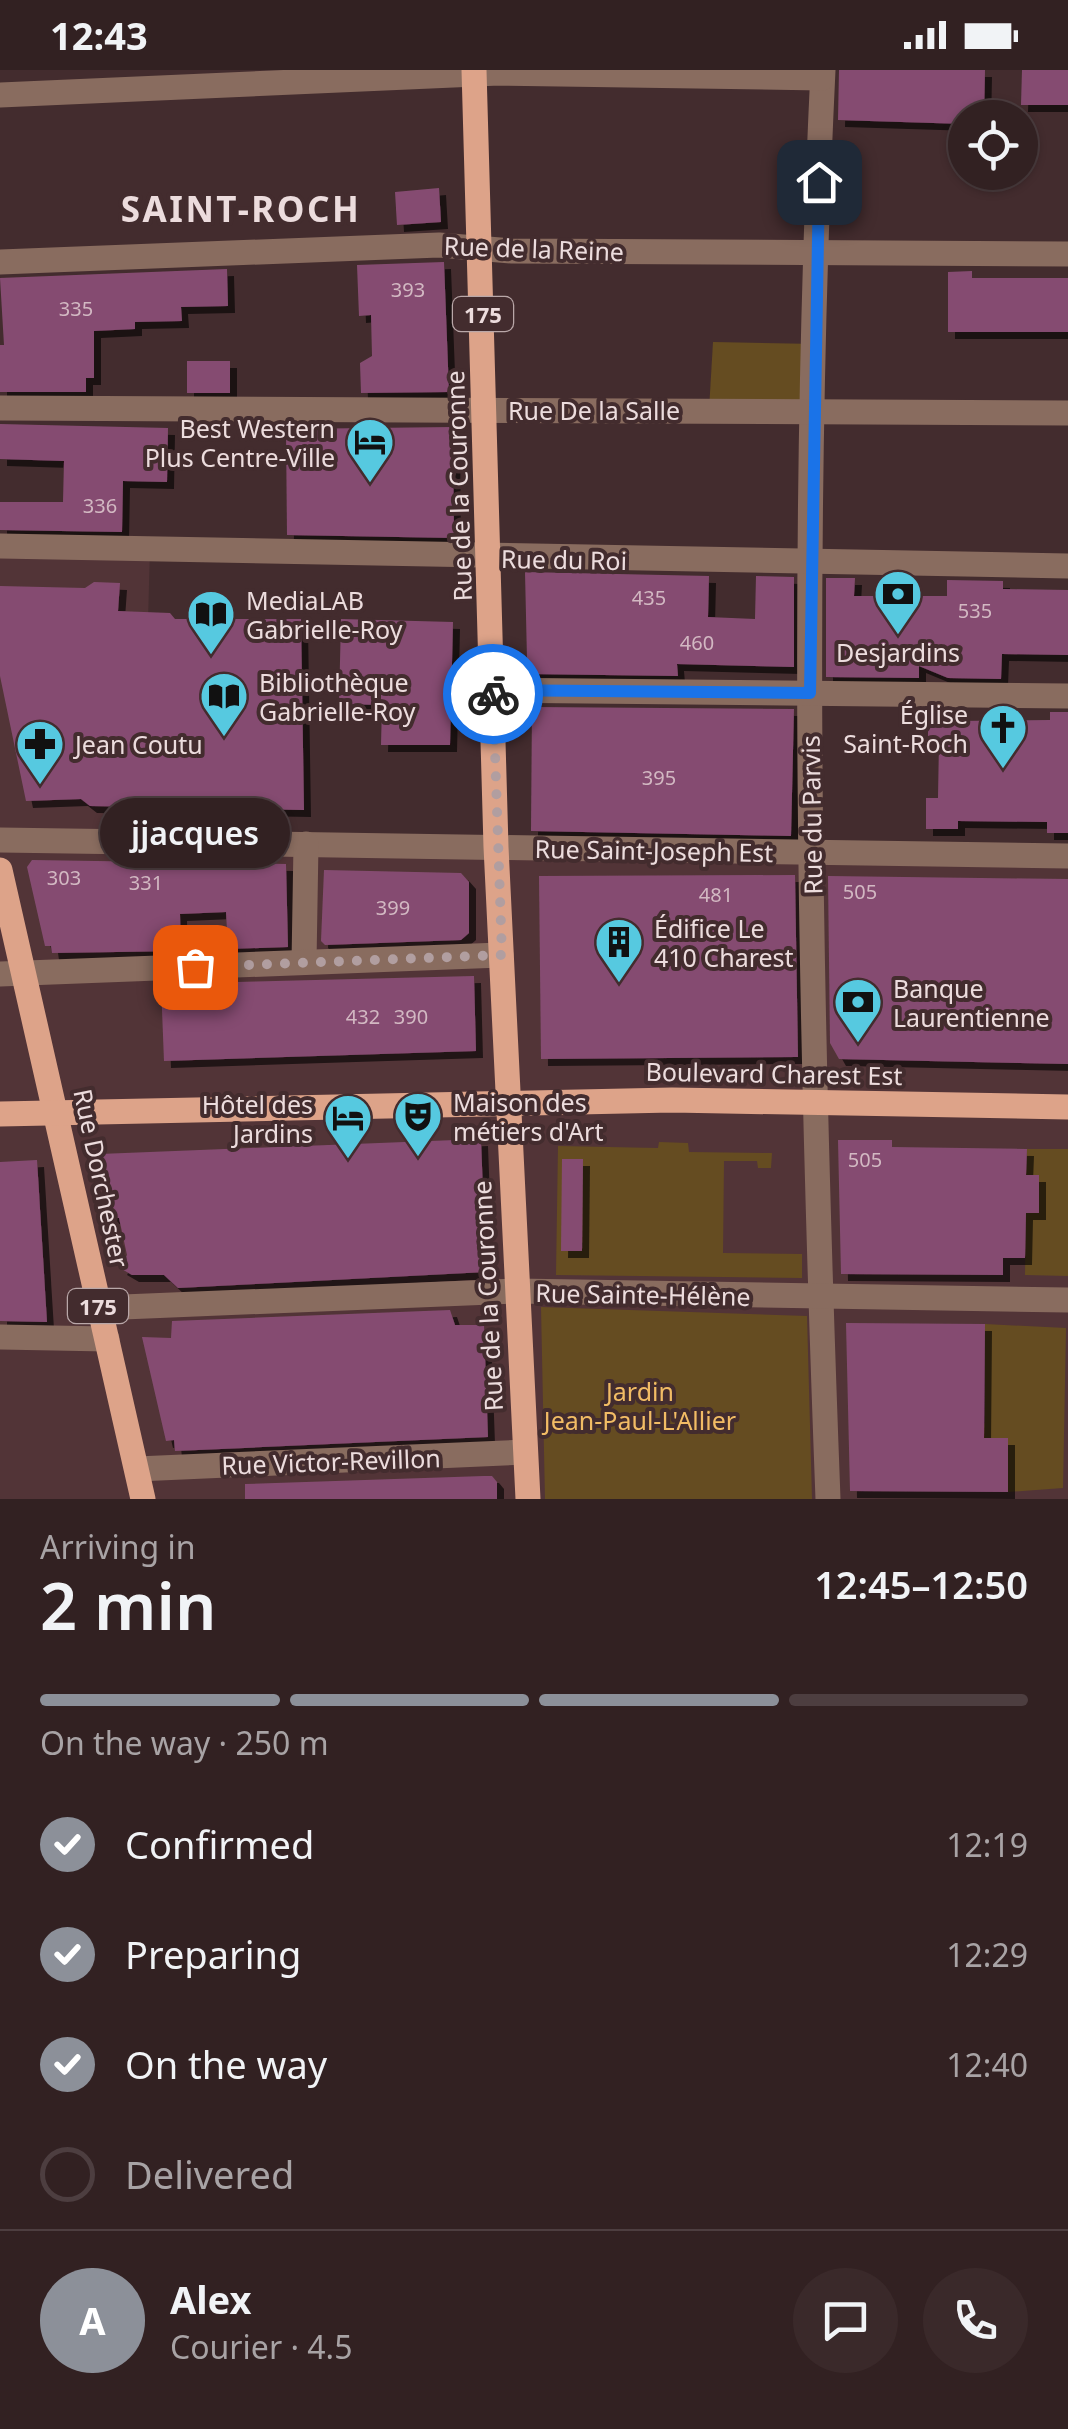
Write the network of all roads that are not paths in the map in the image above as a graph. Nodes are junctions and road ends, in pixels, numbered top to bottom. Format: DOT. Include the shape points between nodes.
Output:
graph roads {
  1 [pos="474,72"];
  2 [pos="822,74"];
  3 [pos="0,95"];
  4 [pos="480,247"];
  5 [pos="817,252"];
  6 [pos="1068,254"];
  7 [pos="0,262"];
  8 [pos="0,408"];
  9 [pos="486,410"];
  10 [pos="815,410"];
  11 [pos="1068,412"];
  12 [pos="0,546"];
  13 [pos="490,558"];
  14 [pos="812,563"];
  15 [pos="1068,566"];
  16 [pos="493,690"];
  17 [pos="810,693"];
  18 [pos="1068,696"];
  19 [pos="0,840"];
  20 [pos="306,844"];
  21 [pos="496,847"];
  22 [pos="811,853"];
  23 [pos="1068,856"];
  24 [pos="0,870"];
  25 [pos="502,955"];
  26 [pos="304,962"];
  27 [pos="12,974"];
  28 [pos="815,1102"];
  29 [pos="510,1103"];
  30 [pos="1068,1107"];
  31 [pos="58,1112"];
  32 [pos="0,1114"];
  33 [pos="516,1291"];
  34 [pos="820,1298"];
  35 [pos="1068,1300"];
  36 [pos="99,1308"];
  37 [pos="0,1337"];
  38 [pos="107,1340"];
  39 [pos="525,1452"];
  40 [pos="137,1469"];
  41 [pos="143,1499"];
  42 [pos="528,1499"];
  43 [pos="828,1499"];
  1 -- 2 [label="street"];
  1 -- 3 [label="street"];
  1 -- 4 [label="main road, Rue de la Couronne / 175"];
  2 -- 5 [label="street, Rue du Parvis"];
  4 -- 5 [label="street, Rue de la Reine"];
  4 -- 7 [label="street, Rue de la Reine"];
  4 -- 9 [label="main road, Rue de la Couronne / 175"];
  5 -- 6 [label="street, Rue de la Reine"];
  5 -- 10 [label="street, Rue du Parvis"];
  8 -- 9 [label="street, Rue De la Salle"];
  9 -- 10 [label="street, Rue De la Salle"];
  9 -- 13 [label="main road, Rue de la Couronne / 175"];
  10 -- 11 [label="street, Rue De la Salle"];
  10 -- 14 [label="street, Rue du Parvis"];
  12 -- 13 [label="street, Rue du Roi"];
  13 -- 14 [label="street, Rue du Roi"];
  13 -- 16 [label="main road, Rue de la Couronne / 175"];
  14 -- 15 [label="street, Rue du Roi"];
  14 -- 17 [label="street, Rue du Parvis"];
  16 -- 17 [label="street"];
  16 -- 21 [label="main road, Rue de la Couronne / 175"];
  17 -- 18 [label="street"];
  17 -- 22 [label="street, Rue du Parvis"];
  19 -- 20 [label="street, Rue Saint-Joseph Est"];
  20 -- 21 [label="street, Rue Saint-Joseph Est"];
  20 -- 26 [label="street"];
  21 -- 22 [label="street, Rue Saint-Joseph Est"];
  21 -- 25 [label="main road, Rue de la Couronne / 175"];
  22 -- 23 [label="street, Rue Saint-Joseph Est"];
  22 -- 28 [label="street, Rue du Parvis"];
  24 -- 27 [label="main road, Rue Dorchester / 175"];
  25 -- 26 [label="street"];
  25 -- 29 [label="main road, Rue de la Couronne / 175"];
  26 -- 27 [label="street"];
  27 -- 31 [label="main road, Rue Dorchester / 175"];
  28 -- 29 [label="main road, Boulevard Charest Est"];
  28 -- 30 [label="main road, Boulevard Charest Est"];
  28 -- 34 [label="street, Rue du Parvis"];
  29 -- 31 [label="main road, Boulevard Charest Est"];
  29 -- 33 [label="main road, Rue de la Couronne / 175"];
  31 -- 32 [label="main road, Boulevard Charest Est"];
  31 -- 36 [label="main road, Rue Dorchester / 175"];
  33 -- 34 [label="street, Rue Sainte-Hélène"];
  33 -- 36 [label="street, Rue Sainte-Hélène"];
  33 -- 39 [label="main road, Rue de la Couronne / 175"];
  34 -- 35 [label="street, Rue Sainte-Hélène"];
  34 -- 43 [label="street, Rue du Parvis"];
  36 -- 38 [label="main road, Rue Dorchester / 175"];
  37 -- 38 [label="street"];
  38 -- 40 [label="main road, Rue Dorchester / 175"];
  39 -- 40 [label="street, Rue Victor-Revillon"];
  39 -- 42 [label="main road, Rue de la Couronne / 175"];
  40 -- 41 [label="main road, Rue Dorchester / 175"];
}
